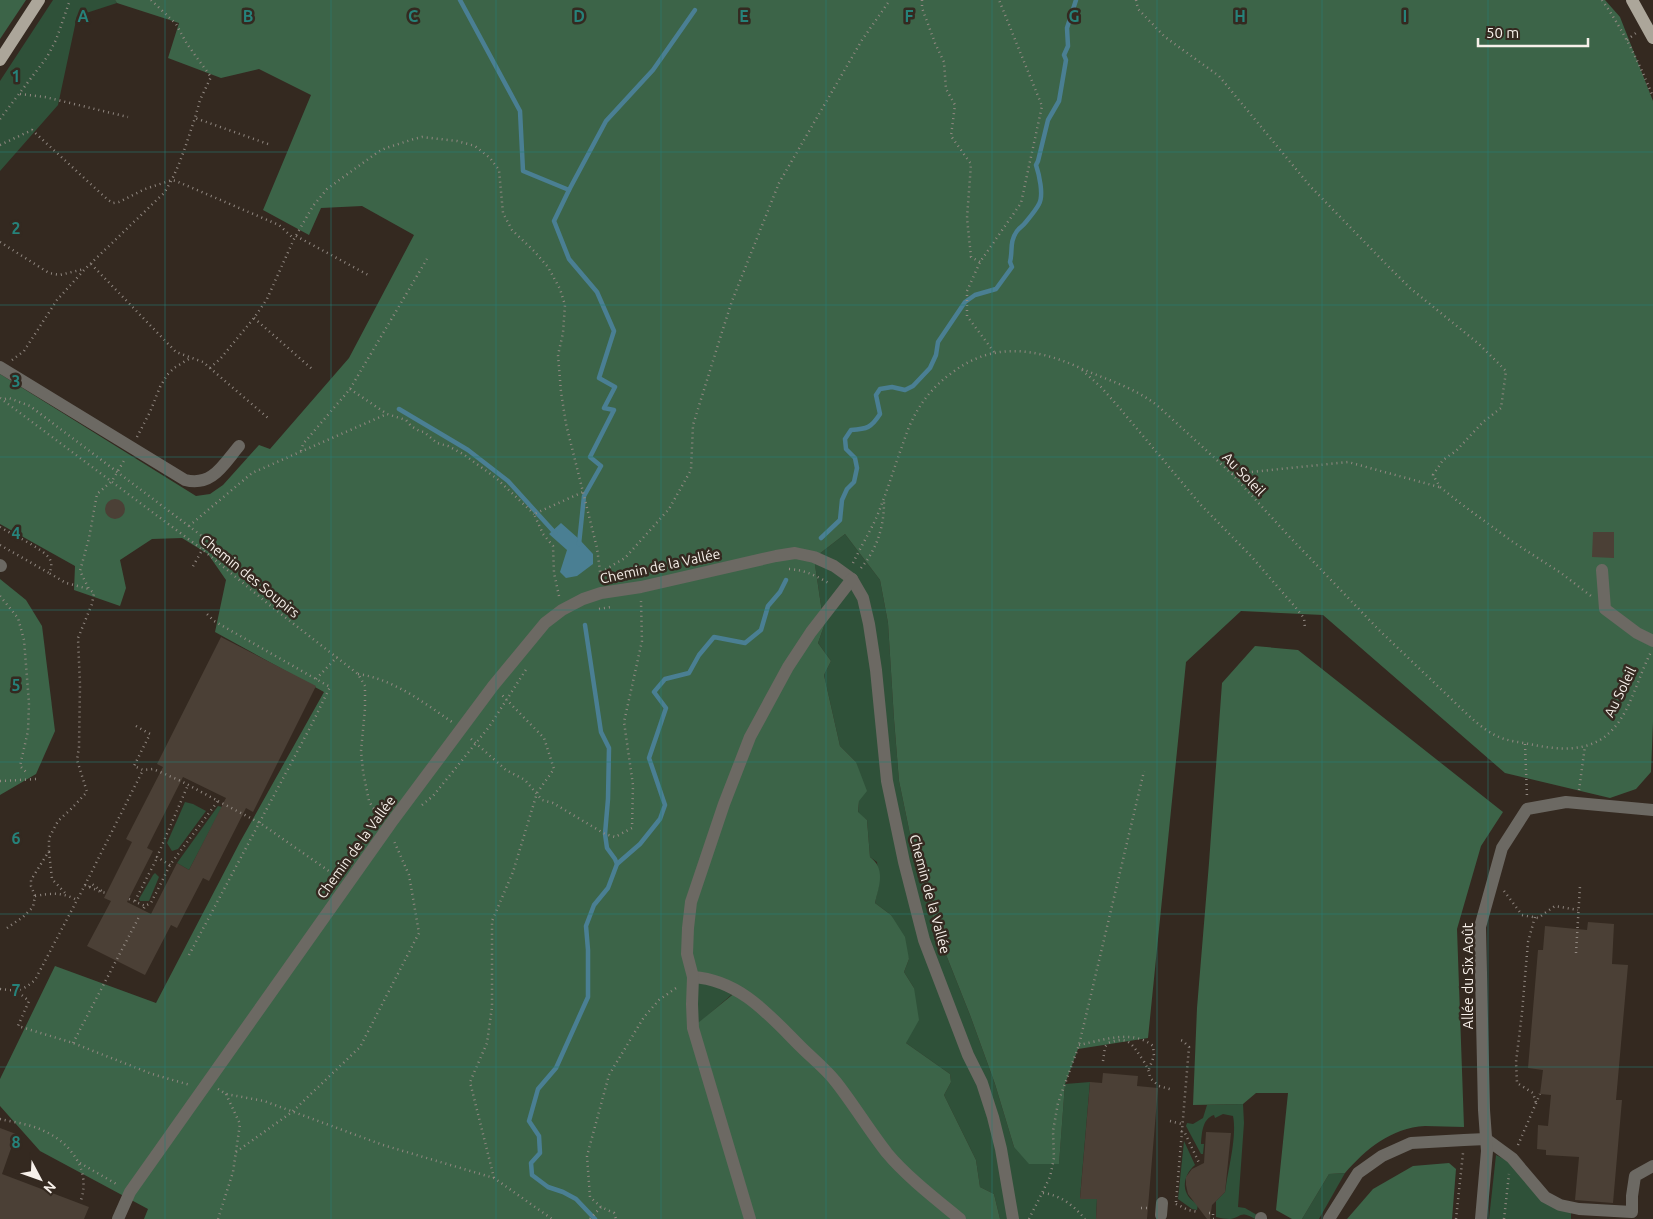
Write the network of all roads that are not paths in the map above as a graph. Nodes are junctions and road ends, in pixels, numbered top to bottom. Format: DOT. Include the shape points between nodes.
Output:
graph roads {
  1 [pos="40,0"];
  2 [pos="1634,1"];
  3 [pos="1653,38"];
  4 [pos="0,60"];
  5 [pos="4,364"];
  6 [pos="239,446"];
  7 [pos="1602,570"];
  8 [pos="852,579"];
  9 [pos="1653,641"];
  10 [pos="1653,810"];
  11 [pos="693,977"];
  12 [pos="1486,1139"];
  13 [pos="1653,1166"];
  14 [pos="118,1219"];
  15 [pos="750,1219"];
  16 [pos="960,1219"];
  17 [pos="1013,1219"];
  18 [pos="1329,1219"];
  19 [pos="1481,1219"];
  1 -- 4 [label="main road"];
  2 -- 3 [label="main road"];
  5 -- 6 [label="street" via="184,480 193,483 211,477"];
  7 -- 9 [label="street" via="1605,609"];
  8 -- 11 [label="street" via="811,632 750,737 691,902 688,954"];
  8 -- 14 [label="street, Chemin de la Vallée" via="834,566 795,553 601,593 562,610 545,623 493,686 390,825 130,1192"];
  8 -- 17 [label="street, Chemin de la Vallée" via="863,598 869,624 887,781 904,862 924,940 993,1117"];
  10 -- 12 [label="street, Allée du Six Août" via="1566,802 1527,808 1502,848 1480,927"];
  11 -- 15 [label="street" via="693,1028"];
  11 -- 16 [label="street" via="708,978 737,990 775,1020 835,1080 888,1154"];
  12 -- 13 [label="street" via="1512,1158 1545,1197 1578,1209 1632,1212 1635,1176"];
  12 -- 18 [label="street" via="1410,1143 1382,1156 1358,1173"];
  12 -- 19 [label="street, Allée du Six Août"];
}
